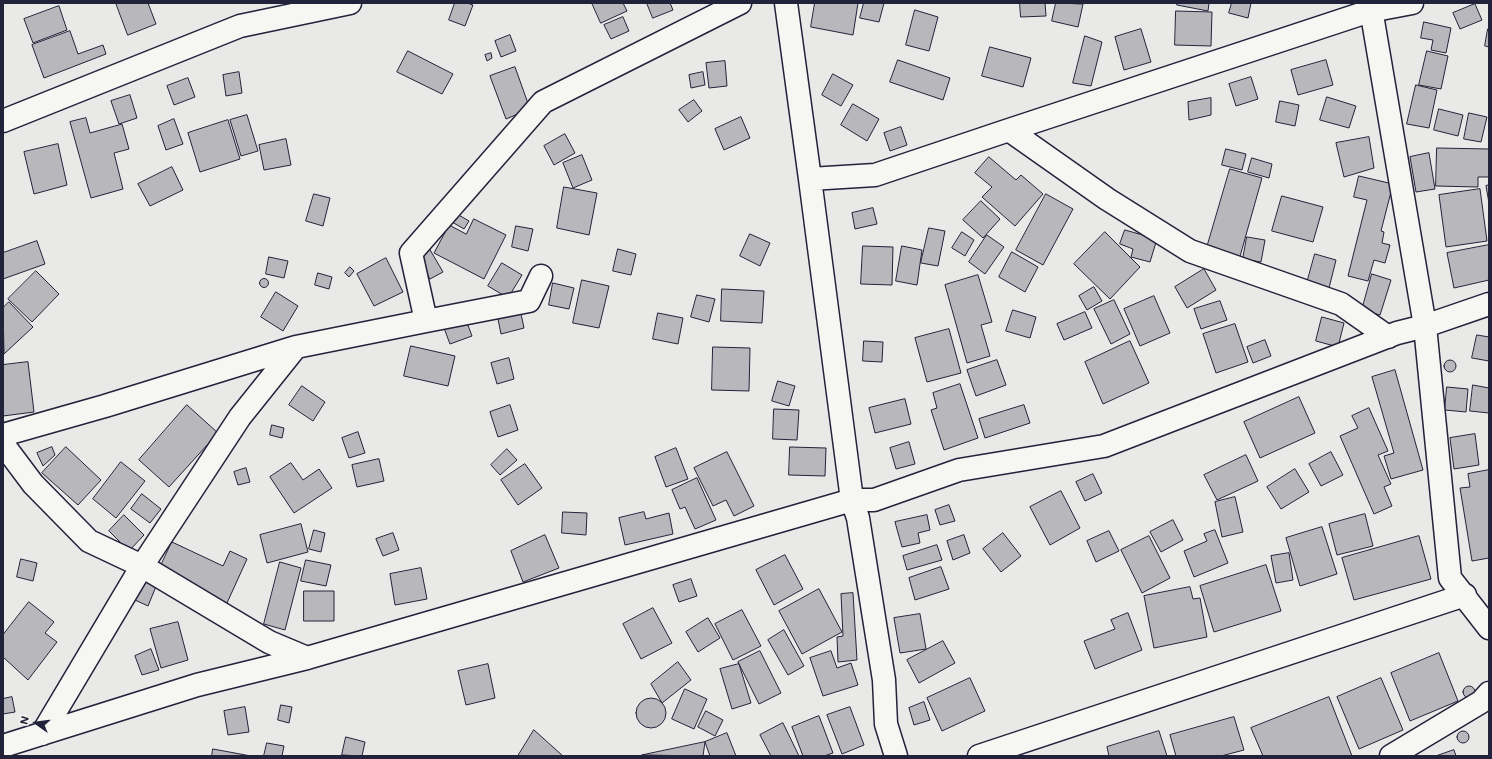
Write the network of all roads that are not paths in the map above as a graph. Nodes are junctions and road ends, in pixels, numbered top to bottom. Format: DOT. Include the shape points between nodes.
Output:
graph roads {
  1 [pos="350,3"];
  2 [pos="740,3"];
  3 [pos="786,3"];
  4 [pos="1412,3"];
  5 [pos="1370,7"];
  6 [pos="3,121"];
  7 [pos="1009,130"];
  8 [pos="810,179"];
  9 [pos="541,276"];
  10 [pos="1489,304"];
  11 [pos="426,321"];
  12 [pos="1425,326"];
  13 [pos="1388,337"];
  14 [pos="296,347"];
  15 [pos="3,434"];
  16 [pos="3,444"];
  17 [pos="852,500"];
  18 [pos="142,566"];
  19 [pos="1465,595"];
  20 [pos="1489,628"];
  21 [pos="307,658"];
  22 [pos="1489,693"];
  23 [pos="42,734"];
  24 [pos="3,746"];
  25 [pos="896,756"];
  26 [pos="979,756"];
  27 [pos="1391,756"];
  1 -- 6 [label="street" via="240,26"];
  2 -- 11 [label="street" via="543,102 411,253"];
  3 -- 8 [label="street"];
  4 -- 5 [label="street"];
  5 -- 7 [label="street"];
  5 -- 12 [label="street"];
  7 -- 8 [label="street" via="875,175"];
  7 -- 13 [label="street" via="1107,199 1190,252 1341,304"];
  8 -- 17 [label="street"];
  9 -- 11 [label="street" via="529,301"];
  10 -- 12 [label="street"];
  11 -- 14 [label="street"];
  12 -- 13 [label="street"];
  12 -- 19 [label="street" via="1450,578"];
  13 -- 17 [label="street" via="1104,446 959,470 874,500"];
  14 -- 15 [label="street" via="106,406"];
  14 -- 18 [label="street" via="240,417"];
  16 -- 18 [label="street" via="33,484 89,541"];
  17 -- 21 [label="street"];
  17 -- 25 [label="street" via="858,518 882,665 886,724"];
  18 -- 21 [label="street" via="269,642"];
  18 -- 23 [label="street"];
  19 -- 20 [label="street"];
  19 -- 26 [label="street"];
  21 -- 23 [label="street" via="197,686"];
  22 -- 27 [label="street" via="1481,702"];
  23 -- 24 [label="street"];
}
